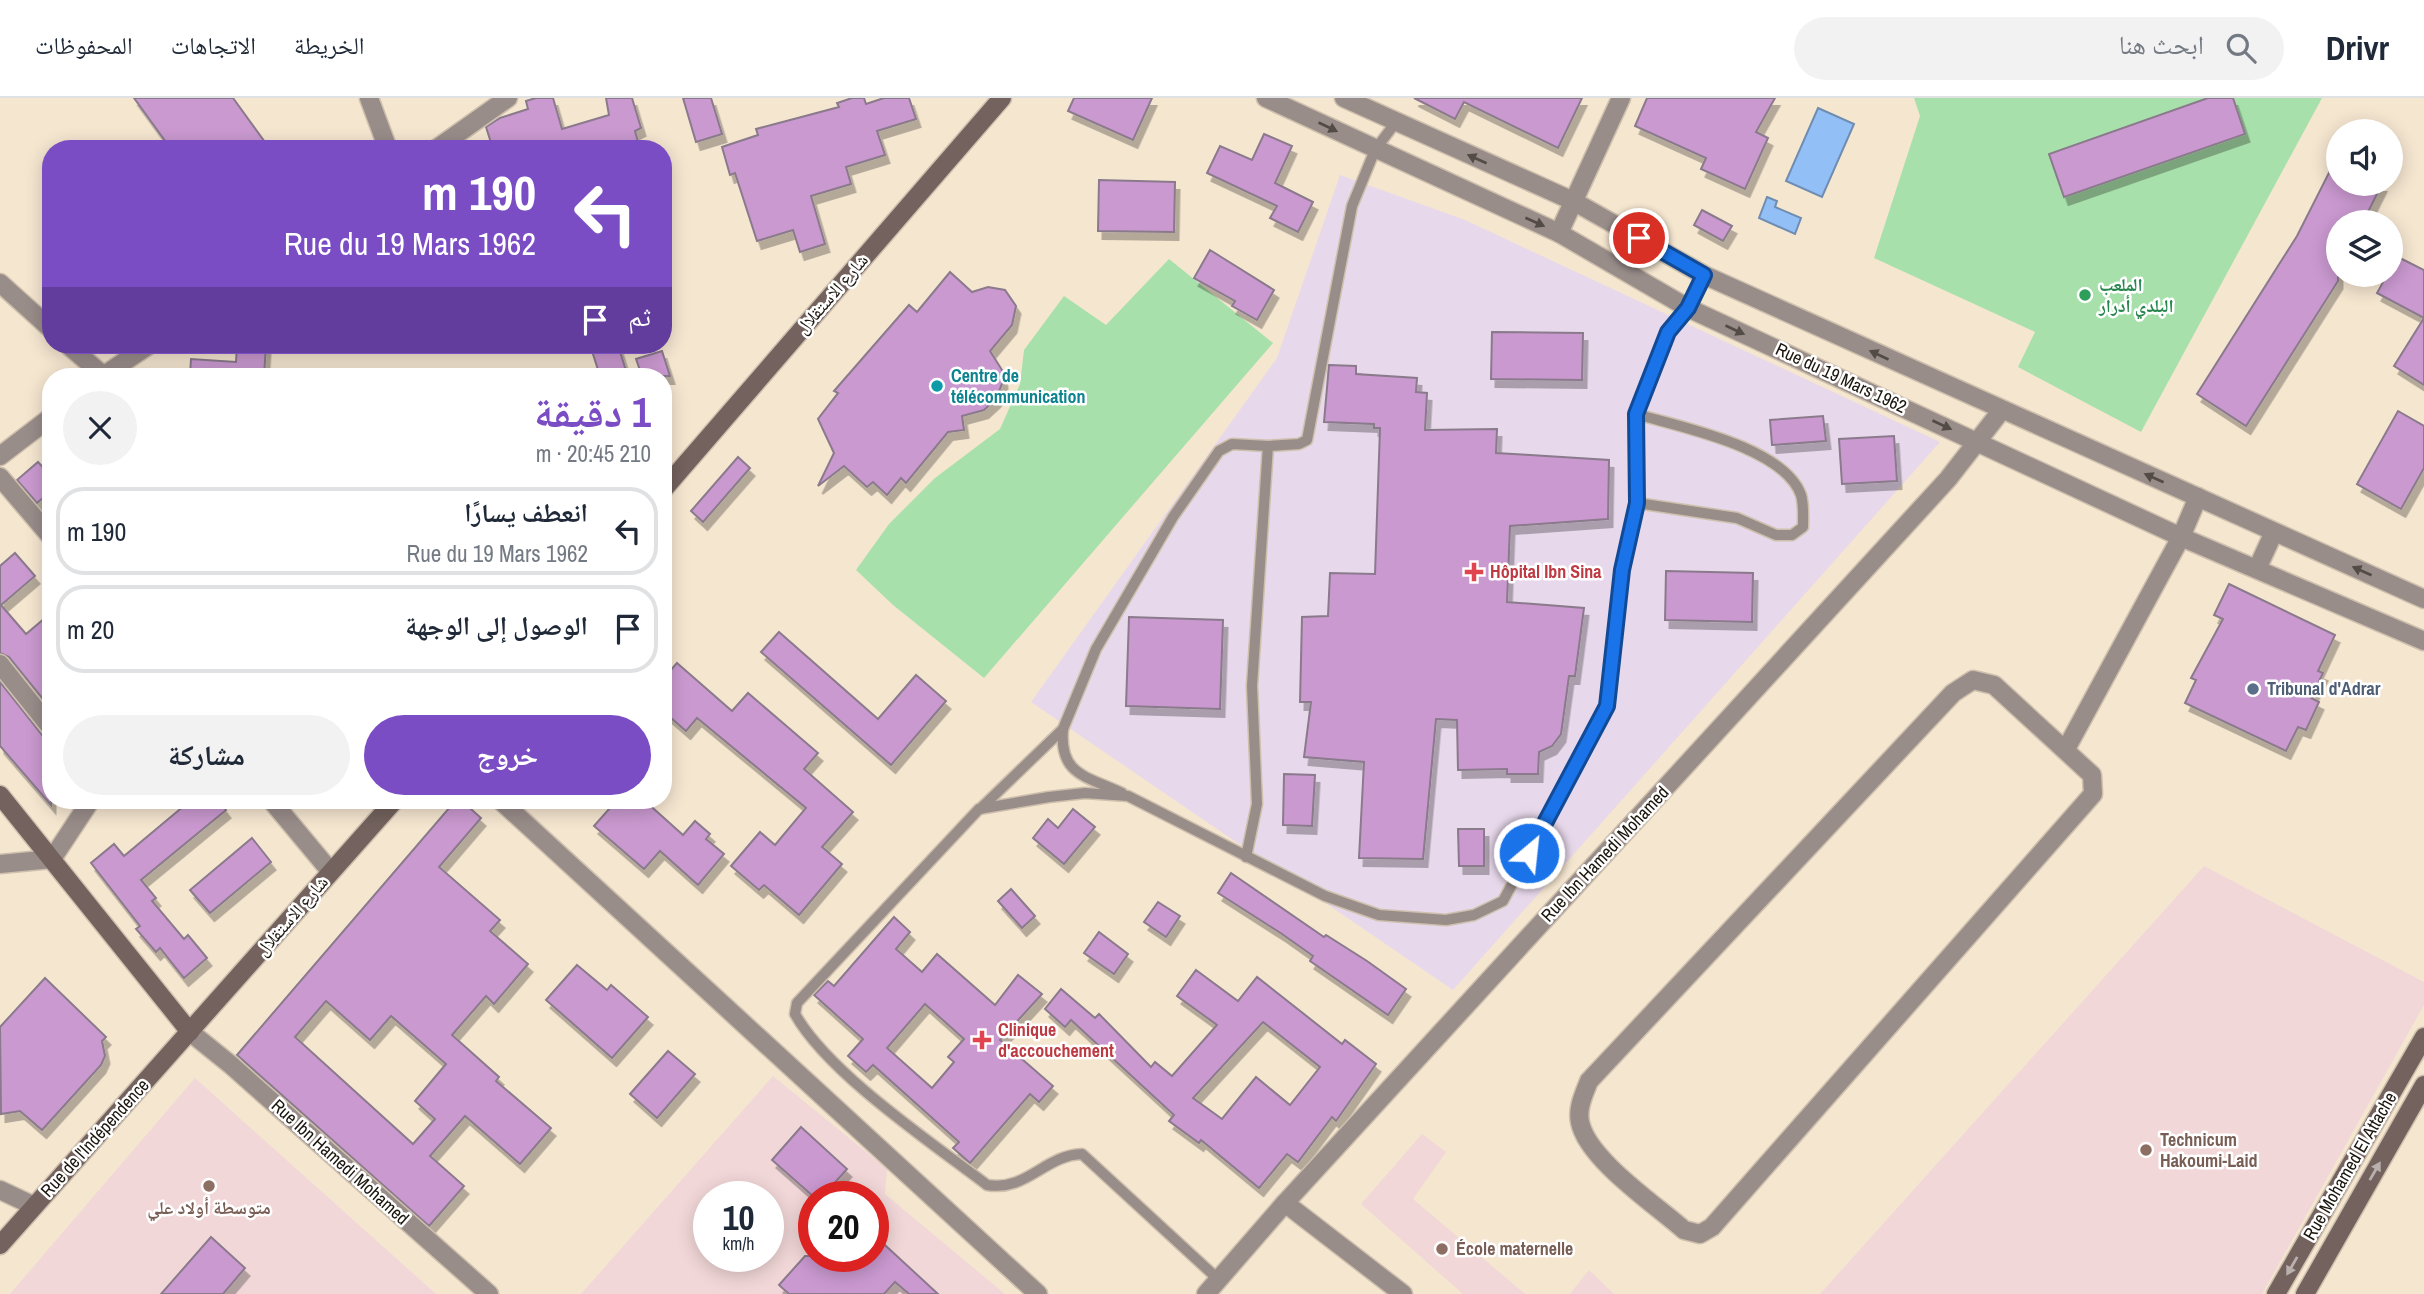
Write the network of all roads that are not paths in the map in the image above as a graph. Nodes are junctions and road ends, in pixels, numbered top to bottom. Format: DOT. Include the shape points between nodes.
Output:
graph roads {
  1 [pos="369,98"];
  2 [pos="508,98"];
  3 [pos="1002,98"];
  4 [pos="1266,98"];
  5 [pos="1344,98"];
  6 [pos="1621,98"];
  7 [pos="1396,122"];
  8 [pos="385,140"];
  9 [pos="449,140"];
  10 [pos="1374,150"];
  11 [pos="1573,201"];
  12 [pos="1559,233"];
  13 [pos="1704,275"];
  14 [pos="0,283"];
  15 [pos="1688,308"];
  16 [pos="42,321"];
  17 [pos="78,354"];
  18 [pos="136,354"];
  19 [pos="94,368"];
  20 [pos="115,368"];
  21 [pos="2001,411"];
  22 [pos="1636,414"];
  23 [pos="42,424"];
  24 [pos="1979,442"];
  25 [pos="1268,446"];
  26 [pos="0,456"];
  27 [pos="0,477"];
  28 [pos="672,481"];
  29 [pos="2198,498"];
  30 [pos="1637,503"];
  31 [pos="42,526"];
  32 [pos="2274,532"];
  33 [pos="2181,537"];
  34 [pos="2257,569"];
  35 [pos="2424,599"];
  36 [pos="2424,641"];
  37 [pos="0,664"];
  38 [pos="42,717"];
  39 [pos="1063,729"];
  40 [pos="2066,749"];
  41 [pos="0,795"];
  42 [pos="1128,796"];
  43 [pos="85,809"];
  44 [pos="278,809"];
  45 [pos="387,809"];
  46 [pos="510,809"];
  47 [pos="979,809"];
  48 [pos="1246,857"];
  49 [pos="52,859"];
  50 [pos="0,864"];
  51 [pos="331,872"];
  52 [pos="190,1032"];
  53 [pos="2424,1037"];
  54 [pos="2424,1085"];
  55 [pos="0,1190"];
  56 [pos="2334,1194"];
  57 [pos="1285,1203"];
  58 [pos="34,1206"];
  59 [pos="2354,1208"];
  60 [pos="6,1227"];
  61 [pos="0,1245"];
  62 [pos="1219,1280"];
  63 [pos="489,1294"];
  64 [pos="1038,1294"];
  65 [pos="1206,1294"];
  66 [pos="1403,1294"];
  67 [pos="2276,1294"];
  68 [pos="2305,1294"];
  1 -- 8 [label="street"];
  2 -- 9 [label="street"];
  3 -- 28 [label="street, شارع الاستقلال"];
  4 -- 10 [label="street, Rue du 19 Mars 1962, one-way"];
  5 -- 7 [label="street, Rue du 19 Mars 1962"];
  6 -- 11 [label="street"];
  7 -- 10 [label="lane"];
  11 -- 7 [label="street, Rue du 19 Mars 1962, one-way"];
  10 -- 12 [label="street, Rue du 19 Mars 1962, one-way"];
  10 -- 25 [label="lane" via="1352,206 1307,440"];
  11 -- 12 [label="street"];
  11 -- 13 [label="street, Rue du 19 Mars 1962"];
  12 -- 15 [label="street, Rue du 19 Mars 1962"];
  13 -- 15 [label="lane"];
  21 -- 13 [label="street, Rue du 19 Mars 1962, one-way"];
  14 -- 16 [label="street"];
  15 -- 22 [label="lane" via="1668,332"];
  15 -- 24 [label="street, Rue du 19 Mars 1962, one-way"];
  17 -- 19 [label="street"];
  18 -- 20 [label="street"];
  21 -- 24 [label="street, Rue Ibn Hamedi Mohamed"];
  29 -- 21 [label="street, Rue du 19 Mars 1962, one-way"];
  22 -- 30 [label="lane"];
  22 -- 30 [label="lane" via="1714,437 1772,462 1801,494 1802,527 1792,535 1776,535 1737,518"];
  23 -- 26 [label="street"];
  24 -- 33 [label="street, Rue du 19 Mars 1962"];
  24 -- 57 [label="street, Rue Ibn Hamedi Mohamed"];
  25 -- 39 [label="lane" via="1232,444 1219,451 1173,517 1096,649"];
  25 -- 48 [label="lane" via="1252,686 1257,804"];
  27 -- 31 [label="street"];
  29 -- 32 [label="street, Rue du 19 Mars 1962"];
  29 -- 33 [label="street"];
  30 -- 48 [label="lane" via="1622,570 1607,706 1503,901 1475,915 1446,920 1379,915 1325,896"];
  32 -- 34 [label="street"];
  35 -- 32 [label="street, Rue du 19 Mars 1962, one-way"];
  33 -- 34 [label="street, Rue du 19 Mars 1962"];
  33 -- 40 [label="street"];
  34 -- 36 [label="street, Rue du 19 Mars 1962"];
  37 -- 38 [label="street"];
  39 -- 42 [label="lane" via="1062,748 1073,771"];
  39 -- 47 [label="lane"];
  40 -- 40 [label="street" via="2092,775 2094,790 2089,799 1712,1227 1700,1234 1684,1230 1596,1153 1579,1121 1589,1081 1953,693 1973,680 1994,685"];
  41 -- 49 [label="street"];
  42 -- 47 [label="lane" via="1085,793"];
  42 -- 48 [label="lane"];
  43 -- 49 [label="street"];
  44 -- 51 [label="street"];
  45 -- 51 [label="street, شارع الاستقلال"];
  46 -- 64 [label="street"];
  47 -- 62 [label="lane" via="797,1003 795,1014 803,1029 853,1080 987,1185 1011,1186 1072,1154 1082,1154"];
  49 -- 50 [label="street"];
  49 -- 52 [label="street"];
  51 -- 52 [label="street, شارع الاستقلال"];
  52 -- 58 [label="street, Rue de l'Indépendence"];
  52 -- 63 [label="street, Rue Ibn Hamedi Mohamed"];
  53 -- 56 [label="street, Rue Mohamed El Attache"];
  59 -- 54 [label="street, Rue Mohamed El Attache, one-way"];
  55 -- 58 [label="street"];
  56 -- 59 [label="street"];
  56 -- 67 [label="street, Rue Mohamed El Attache, one-way"];
  57 -- 62 [label="street, Rue Ibn Hamedi Mohamed"];
  57 -- 66 [label="street"];
  58 -- 60 [label="street, Rue de l'Indépendence"];
  59 -- 68 [label="street, Rue Mohamed El Attache"];
  60 -- 61 [label="street, Rue de l'Indépendence"];
  62 -- 65 [label="street, Rue Ibn Hamedi Mohamed"];
}
